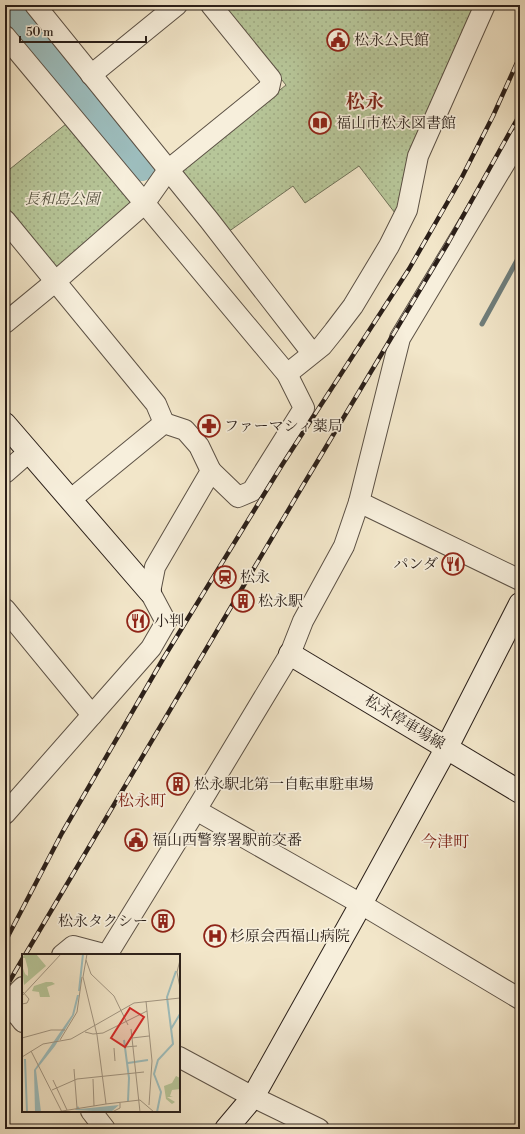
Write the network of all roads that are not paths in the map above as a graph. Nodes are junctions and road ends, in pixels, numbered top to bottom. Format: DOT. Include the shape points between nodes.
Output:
graph roads {
  1 [pos="35,5"];
  2 [pos="177,5"];
  3 [pos="211,5"];
  4 [pos="485,5"];
  5 [pos="5,36"];
  6 [pos="91,75"];
  7 [pos="520,138"];
  8 [pos="168,170"];
  9 [pos="144,204"];
  10 [pos="5,220"];
  11 [pos="56,281"];
  12 [pos="5,323"];
  13 [pos="312,353"];
  14 [pos="286,374"];
  15 [pos="164,423"];
  16 [pos="5,424"];
  17 [pos="29,452"];
  18 [pos="211,471"];
  19 [pos="5,473"];
  20 [pos="70,500"];
  21 [pos="359,502"];
  22 [pos="520,580"];
  23 [pos="150,592"];
  24 [pos="520,604"];
  25 [pos="5,609"];
  26 [pos="290,654"];
  27 [pos="92,715"];
  28 [pos="447,747"];
  29 [pos="520,792"];
  30 [pos="196,810"];
  31 [pos="5,814"];
  32 [pos="361,904"];
  33 [pos="63,954"];
  34 [pos="103,954"];
  35 [pos="108,954"];
  36 [pos="22,988"];
  37 [pos="520,999"];
  38 [pos="8,1010"];
  39 [pos="22,1021"];
  40 [pos="180,1058"];
  41 [pos="253,1097"];
  42 [pos="92,1112"];
  43 [pos="105,1129"];
  44 [pos="226,1129"];
  45 [pos="319,1129"];
  1 -- 6 [label="street"];
  2 -- 6 [label="street"];
  3 -- 8 [label="street" via="271,79 269,88"];
  4 -- 13 [label="street" via="418,156 407,210 353,306 322,346"];
  5 -- 9 [label="street"];
  6 -- 8 [label="street"];
  7 -- 21 [label="street" via="400,338"];
  8 -- 9 [label="street"];
  8 -- 13 [label="street"];
  9 -- 11 [label="street"];
  9 -- 14 [label="street"];
  10 -- 11 [label="street"];
  11 -- 12 [label="street"];
  11 -- 15 [label="street" via="156,404"];
  13 -- 14 [label="street"];
  14 -- 18 [label="street" via="304,408 252,491 238,497"];
  15 -- 18 [label="street" via="185,430 199,446"];
  15 -- 20 [label="street"];
  16 -- 17 [label="street"];
  17 -- 19 [label="street"];
  17 -- 20 [label="street"];
  18 -- 23 [label="street" via="155,567"];
  20 -- 23 [label="street"];
  21 -- 22 [label="street"];
  21 -- 26 [label="street" via="344,546 303,621"];
  23 -- 27 [label="street" via="166,622 151,648"];
  24 -- 28 [label="street"];
  25 -- 27 [label="street"];
  26 -- 28 [label="street, 松永停車場線"];
  26 -- 30 [label="street"];
  27 -- 31 [label="street"];
  28 -- 29 [label="street, 松永停車場線"];
  28 -- 32 [label="street"];
  30 -- 32 [label="street"];
  30 -- 35 [label="street"];
  32 -- 37 [label="street"];
  32 -- 41 [label="street"];
  33 -- 34 [label="street" via="74,946"];
  36 -- 38 [label="street"];
  38 -- 39 [label="street"];
  40 -- 41 [label="street"];
  41 -- 44 [label="street"];
  41 -- 45 [label="street"];
  42 -- 43 [label="street"];
}
